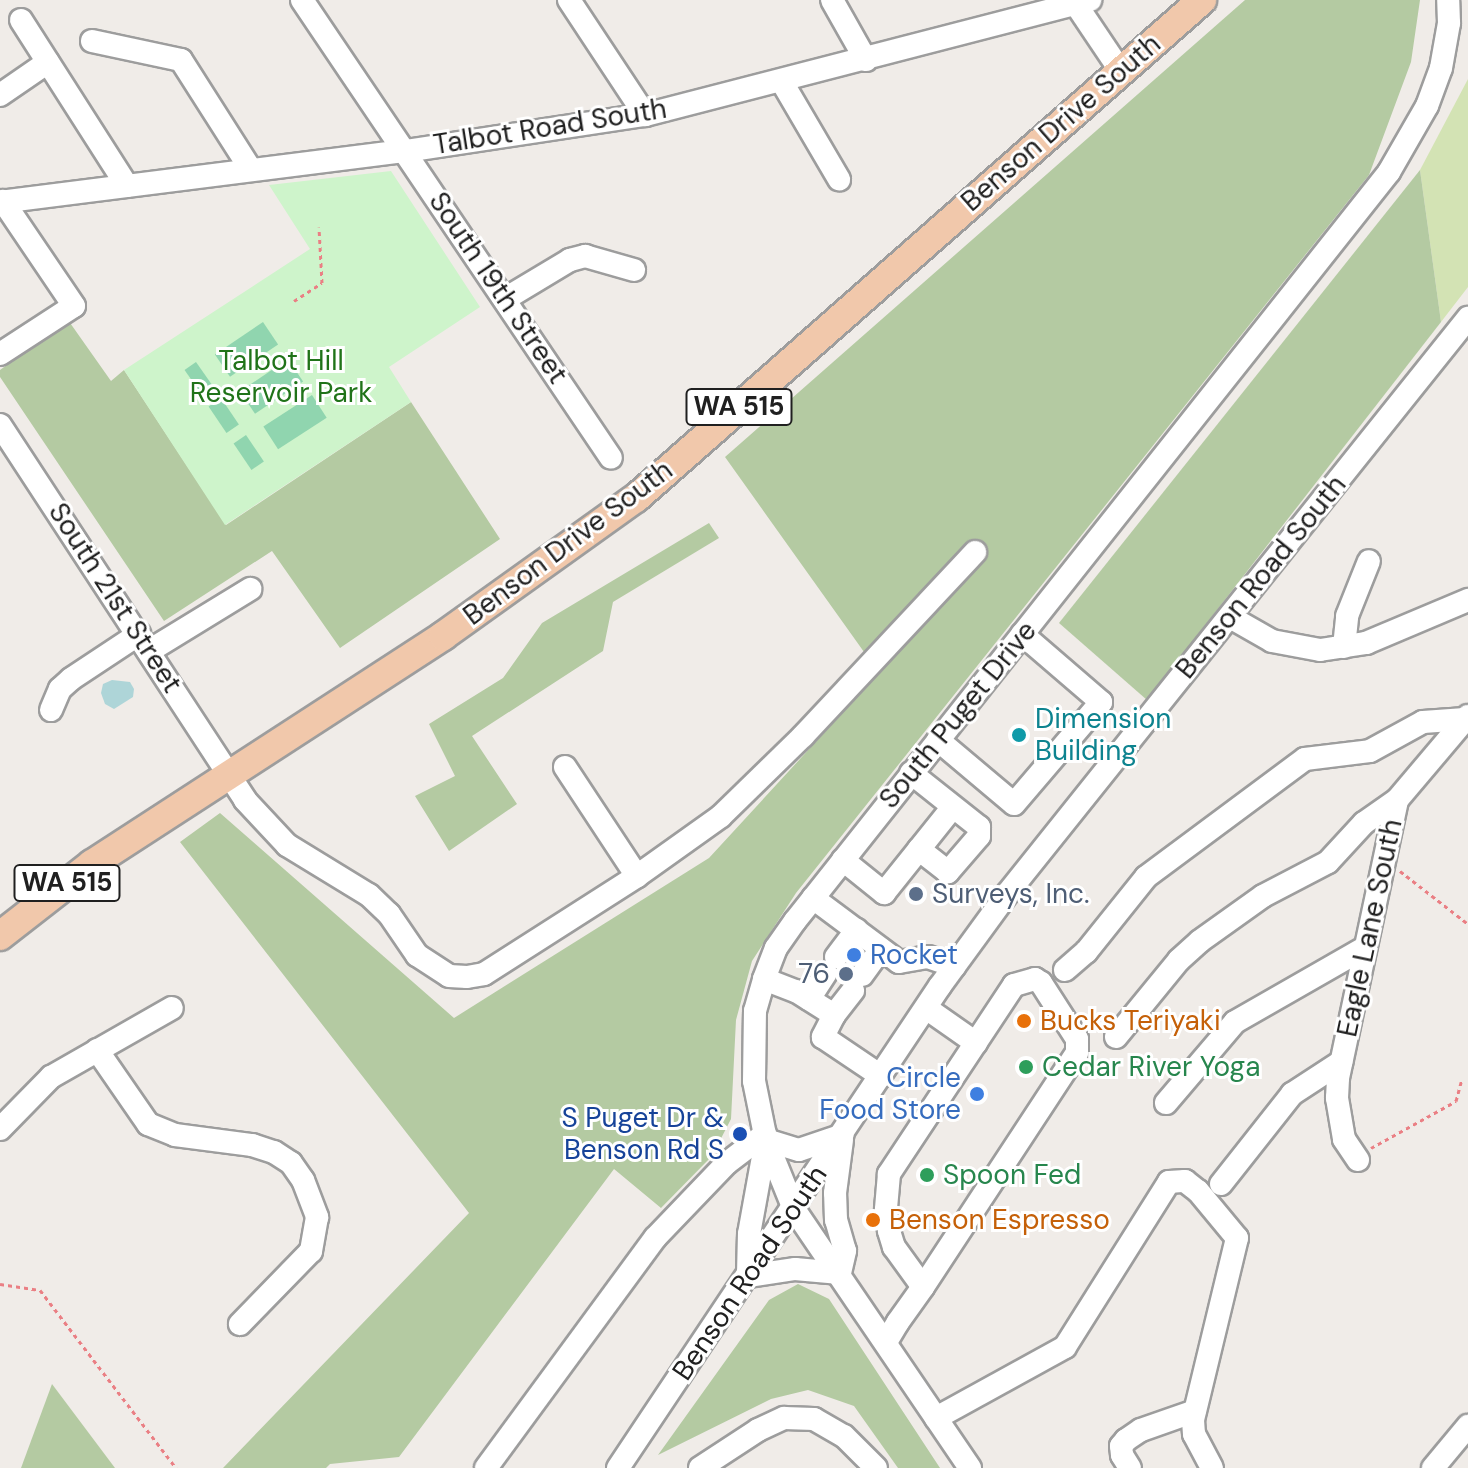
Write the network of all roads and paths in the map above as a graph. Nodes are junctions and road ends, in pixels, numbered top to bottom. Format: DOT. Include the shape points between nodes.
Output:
graph roads {
  1 [pos="302,0"];
  2 [pos="569,0"];
  3 [pos="832,0"];
  4 [pos="1202,0"];
  5 [pos="1448,0"];
  6 [pos="1080,2"];
  7 [pos="21,20"];
  8 [pos="92,41"];
  9 [pos="866,60"];
  10 [pos="48,62"];
  11 [pos="1120,70"];
  12 [pos="782,82"];
  13 [pos="0,95"];
  14 [pos="645,115"];
  15 [pos="406,151"];
  16 [pos="251,170"];
  17 [pos="839,179"];
  18 [pos="127,186"];
  19 [pos="2,201"];
  20 [pos="319,227"];
  21 [pos="634,270"];
  22 [pos="505,299"];
  23 [pos="294,301"];
  24 [pos="1468,318"];
  25 [pos="0,354"];
  26 [pos="0,425"];
  27 [pos="611,458"];
  28 [pos="975,552"];
  29 [pos="1369,561"];
  30 [pos="250,589"];
  31 [pos="1468,600"];
  32 [pos="1230,617"];
  33 [pos="1022,634"];
  34 [pos="144,642"];
  35 [pos="1344,647"];
  36 [pos="51,710"];
  37 [pos="1467,718"];
  38 [pos="938,740"];
  39 [pos="565,767"];
  40 [pos="228,773"];
  41 [pos="911,773"];
  42 [pos="1397,800"];
  43 [pos="953,807"];
  44 [pos="919,849"];
  45 [pos="1384,859"];
  46 [pos="843,860"];
  47 [pos="637,876"];
  48 [pos="813,898"];
  49 [pos="1468,924"];
  50 [pos="856,930"];
  51 [pos="0,936"];
  52 [pos="1364,948"];
  53 [pos="881,949"];
  54 [pos="954,966"];
  55 [pos="1065,970"];
  56 [pos="764,979"];
  57 [pos="809,999"];
  58 [pos="172,1008"];
  59 [pos="926,1008"];
  60 [pos="834,1015"];
  61 [pos="1116,1037"];
  62 [pos="976,1043"];
  63 [pos="97,1050"];
  64 [pos="1341,1062"];
  65 [pos="881,1076"];
  66 [pos="1462,1079"];
  67 [pos="1166,1103"];
  68 [pos="0,1129"];
  69 [pos="843,1135"];
  70 [pos="765,1137"];
  71 [pos="1358,1160"];
  72 [pos="1221,1184"];
  73 [pos="794,1209"];
  74 [pos="840,1273"];
  75 [pos="748,1276"];
  76 [pos="0,1284"];
  77 [pos="923,1287"];
  78 [pos="240,1324"];
  79 [pos="886,1342"];
  80 [pos="1195,1411"];
  81 [pos="936,1418"];
  82 [pos="1468,1426"];
  83 [pos="630,1463"];
  84 [pos="176,1468"];
  85 [pos="486,1468"];
  86 [pos="700,1468"];
  87 [pos="876,1468"];
  88 [pos="970,1468"];
  89 [pos="1130,1468"];
  90 [pos="1212,1468"];
  91 [pos="1433,1468"];
  1 -- 15 [label="street, South 19th Street"];
  2 -- 14 [label="street"];
  3 -- 9 [label="street"];
  4 -- 11 [label="main road, Benson Drive South / WA 515"];
  5 -- 33 [label="street, South Puget Drive" via="1441,68 1427,106 1389,172"];
  6 -- 9 [label="street, Talbot Road South"];
  6 -- 11 [label="street"];
  7 -- 10 [label="street"];
  8 -- 16 [label="street" via="181,60"];
  9 -- 12 [label="street, Talbot Road South"];
  10 -- 13 [label="street"];
  10 -- 18 [label="street"];
  11 -- 40 [label="main road, Benson Drive South / WA 515" via="636,498 443,636"];
  12 -- 14 [label="street, Talbot Road South"];
  12 -- 17 [label="street"];
  14 -- 15 [label="street, Talbot Road South"];
  15 -- 16 [label="street, Talbot Road South"];
  15 -- 22 [label="street, South 19th Street"];
  16 -- 18 [label="street, Talbot Road South"];
  18 -- 19 [label="street, Talbot Road South"];
  19 -- 25 [label="street" via="74,306"];
  20 -- 23 [label="path" via="322,283"];
  21 -- 22 [label="street" via="585,256"];
  22 -- 27 [label="street, South 19th Street"];
  24 -- 32 [label="street, Benson Road South"];
  26 -- 34 [label="street, South 21st Street"];
  28 -- 47 [label="street, South 21st Street" via="721,816"];
  29 -- 35 [label="street" via="1347,616"];
  30 -- 34 [label="street"];
  31 -- 35 [label="street" via="1366,643"];
  32 -- 35 [label="street" via="1272,641 1320,650"];
  32 -- 54 [label="street, Benson Road South"];
  33 -- 38 [label="street, South Puget Drive"];
  33 -- 38 [label="street" via="1101,702 1014,804"];
  34 -- 36 [label="street" via="71,679"];
  34 -- 40 [label="street, South 21st Street"];
  37 -- 42 [label="street, Eagle Lane South"];
  37 -- 55 [label="street" via="1423,722 1370,751 1305,759 1146,877 1086,952"];
  38 -- 41 [label="street, South Puget Drive"];
  39 -- 47 [label="street"];
  40 -- 47 [label="street, South 21st Street" via="287,845 369,895 417,955 449,976 484,974"];
  40 -- 51 [label="main road, Benson Drive South / WA 515" via="92,864"];
  41 -- 43 [label="street"];
  41 -- 46 [label="street, South Puget Drive"];
  42 -- 45 [label="street, Eagle Lane South"];
  42 -- 61 [label="street" via="1364,823 1328,862 1263,896 1200,941"];
  43 -- 44 [label="street"];
  43 -- 44 [label="street" via="979,827 979,836 948,872"];
  44 -- 46 [label="street" via="884,893"];
  45 -- 49 [label="path"];
  45 -- 52 [label="street, Eagle Lane South"];
  46 -- 48 [label="street, South Puget Drive"];
  48 -- 50 [label="street"];
  48 -- 56 [label="street, South Puget Drive" via="776,948"];
  50 -- 53 [label="street"];
  50 -- 57 [label="street"];
  52 -- 64 [label="street, Eagle Lane South"];
  52 -- 67 [label="street" via="1235,1022"];
  53 -- 54 [label="street" via="899,962 928,957"];
  53 -- 60 [label="street"];
  54 -- 59 [label="street, Benson Road South"];
  56 -- 57 [label="street"];
  56 -- 70 [label="street, South Puget Drive" via="753,1046"];
  57 -- 60 [label="street"];
  58 -- 63 [label="street"];
  59 -- 62 [label="street"];
  59 -- 65 [label="street, Benson Road South"];
  60 -- 65 [label="street" via="823,1037"];
  62 -- 77 [label="street" via="889,1174 889,1231 894,1247"];
  62 -- 77 [label="street" via="1014,985 1035,979 1078,1046"];
  63 -- 68 [label="street" via="37,1087"];
  63 -- 78 [label="street" via="148,1124 175,1135 274,1152 303,1180 317,1217 311,1251"];
  64 -- 71 [label="street, Eagle Lane South" via="1339,1112 1344,1139"];
  64 -- 72 [label="street" via="1292,1094"];
  65 -- 69 [label="street, Benson Road South"];
  66 -- 71 [label="path" via="1456,1101 1377,1142"];
  69 -- 70 [label="street" via="799,1150"];
  69 -- 73 [label="street, Benson Road South"];
  69 -- 74 [label="street" via="835,1193 845,1251"];
  70 -- 73 [label="street, South Puget Drive"];
  70 -- 75 [label="street" via="749,1234"];
  70 -- 85 [label="street" via="727,1163 655,1238"];
  73 -- 74 [label="street, South Puget Drive"];
  73 -- 75 [label="street, Benson Road South"];
  74 -- 75 [label="street" via="795,1269"];
  74 -- 79 [label="street, South Puget Drive"];
  75 -- 83 [label="street, Benson Road South"];
  76 -- 84 [label="path" via="40,1290"];
  77 -- 79 [label="street"];
  79 -- 81 [label="street, South Puget Drive"];
  80 -- 81 [label="street" via="1237,1238 1185,1181 1169,1182 1065,1347"];
  80 -- 89 [label="street" via="1126,1440 1122,1455"];
  80 -- 90 [label="street" via="1194,1434"];
  81 -- 88 [label="street, South Puget Drive"];
  82 -- 91 [label="street"];
  86 -- 87 [label="street" via="784,1418 814,1419 844,1436"];
}
